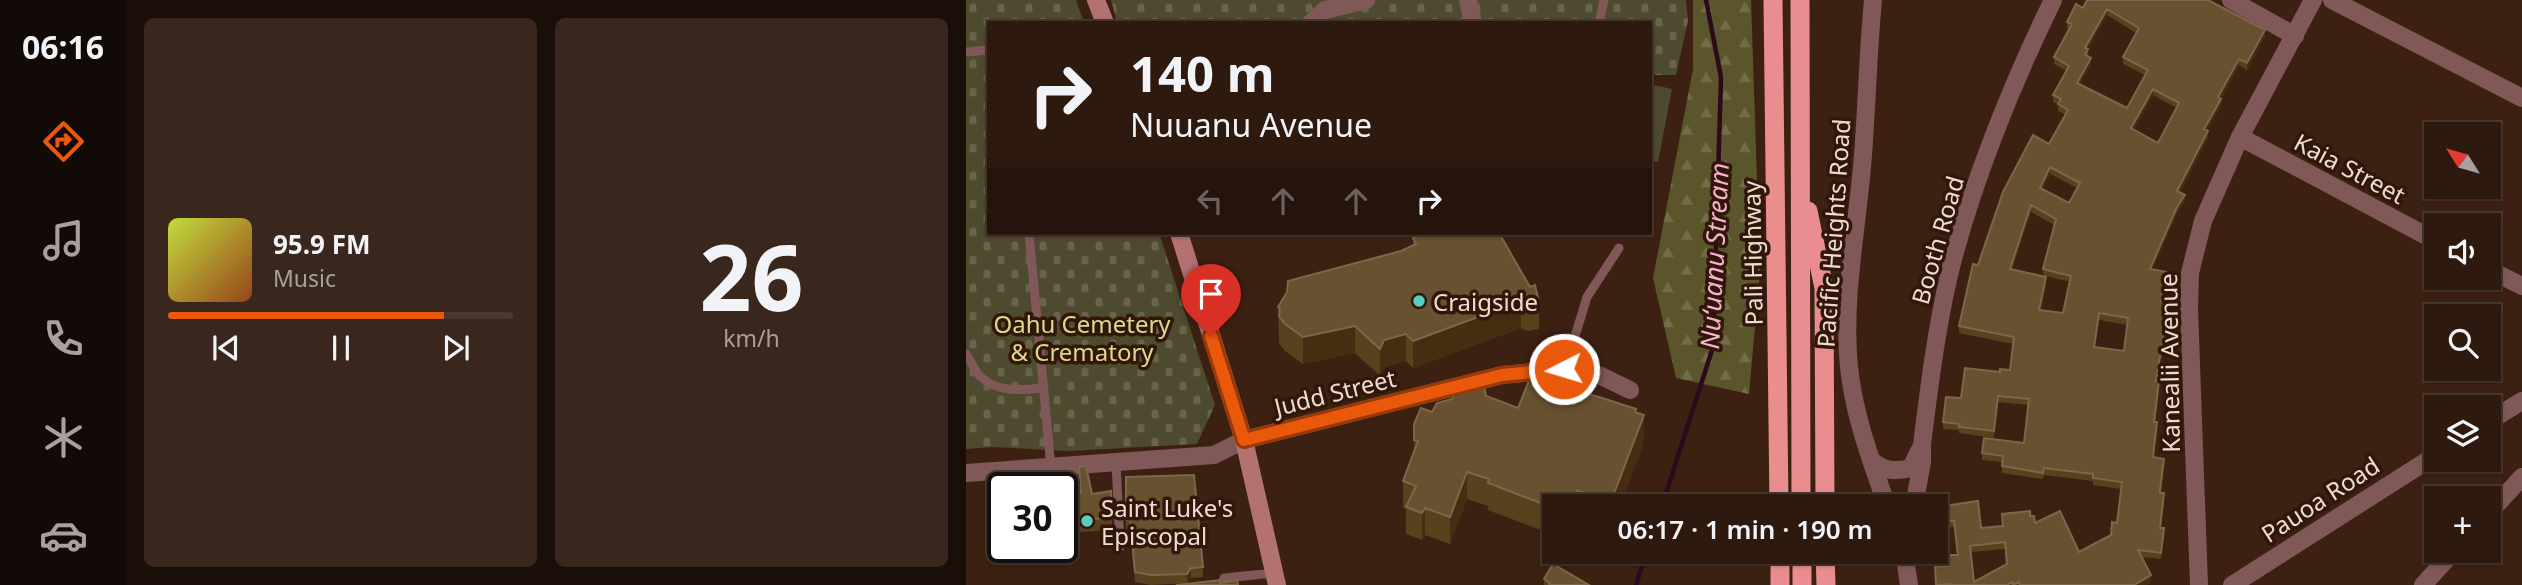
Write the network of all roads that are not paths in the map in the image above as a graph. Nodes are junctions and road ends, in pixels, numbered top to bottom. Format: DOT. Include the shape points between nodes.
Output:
graph roads {
  1 [pos="1096,0"];
  2 [pos="1366,0"];
  3 [pos="1468,0"];
  4 [pos="1604,0"];
  5 [pos="1773,0"];
  6 [pos="1800,0"];
  7 [pos="1873,0"];
  8 [pos="2053,0"];
  9 [pos="2231,0"];
  10 [pos="2314,0"];
  11 [pos="2332,0"];
  12 [pos="1104,21"];
  13 [pos="1313,21"];
  14 [pos="1473,21"];
  15 [pos="1599,21"];
  16 [pos="2295,36"];
  17 [pos="987,50"];
  18 [pos="966,52"];
  19 [pos="2522,98"];
  20 [pos="2240,138"];
  21 [pos="1799,167"];
  22 [pos="1029,235"];
  23 [pos="1180,235"];
  24 [pos="2424,235"];
  25 [pos="1619,248"];
  26 [pos="2501,276"];
  27 [pos="2522,286"];
  28 [pos="966,354"];
  29 [pos="1564,369"];
  30 [pos="1044,387"];
  31 [pos="1630,390"];
  32 [pos="2522,401"];
  33 [pos="2501,414"];
  34 [pos="1244,440"];
  35 [pos="1922,445"];
  36 [pos="1871,460"];
  37 [pos="1115,462"];
  38 [pos="2424,463"];
  39 [pos="1051,468"];
  40 [pos="966,473"];
  41 [pos="2522,477"];
  42 [pos="1779,494"];
  43 [pos="1801,494"];
  44 [pos="1825,494"];
  45 [pos="1883,494"];
  46 [pos="1916,494"];
  47 [pos="2501,500"];
  48 [pos="1120,547"];
  49 [pos="2443,563"];
  50 [pos="1780,564"];
  51 [pos="1802,564"];
  52 [pos="1825,564"];
  53 [pos="1906,564"];
  54 [pos="1224,578"];
  55 [pos="1275,579"];
  56 [pos="1780,585"];
  57 [pos="1802,585"];
  58 [pos="1826,585"];
  59 [pos="1909,585"];
  60 [pos="2199,585"];
  61 [pos="2232,585"];
  62 [pos="2423,585"];
  1 -- 12 [label="main road"];
  2 -- 13 [label="street" via="1325,9"];
  3 -- 14 [label="street"];
  4 -- 15 [label="lane"];
  5 -- 42 [label="highway, Pali Highway"];
  6 -- 21 [label="highway, Pali Highway"];
  7 -- 36 [label="street, Pacific Heights Road" via="1848,324 1854,398"];
  8 -- 35 [label="street, Booth Road" via="2006,106 1958,241 1939,321"];
  9 -- 16 [label="street"];
  10 -- 16 [label="street, Kanealii Avenue"];
  11 -- 19 [label="street"];
  16 -- 20 [label="street, Kanealii Avenue"];
  17 -- 18 [label="lane"];
  20 -- 24 [label="street, Kaia Street"];
  20 -- 60 [label="street, Kanealii Avenue" via="2203,221 2190,273"];
  21 -- 43 [label="highway, Pali Highway"];
  21 -- 44 [label="highway" via="1824,288"];
  22 -- 30 [label="lane"];
  23 -- 34 [label="main road"];
  25 -- 29 [label="lane" via="1587,297"];
  26 -- 27 [label="street"];
  28 -- 30 [label="lane" via="981,377 999,388"];
  29 -- 31 [label="street, Judd Street" via="1599,375"];
  29 -- 34 [label="street, Judd Street" via="1502,375"];
  30 -- 39 [label="lane"];
  32 -- 33 [label="street"];
  34 -- 37 [label="street, Judd Street" via="1214,455"];
  34 -- 55 [label="main road"];
  35 -- 36 [label="street" via="1911,468 1890,471"];
  35 -- 46 [label="street, Booth Road"];
  36 -- 45 [label="street, Pacific Heights Road"];
  37 -- 39 [label="street, Judd Street"];
  37 -- 48 [label="lane"];
  38 -- 61 [label="street, Pauoa Road"];
  39 -- 40 [label="street, Judd Street"];
  41 -- 47 [label="street"];
  49 -- 62 [label="street"];
  50 -- 56 [label="highway"];
  51 -- 57 [label="highway"];
  52 -- 58 [label="highway"];
  53 -- 59 [label="street"];
  54 -- 55 [label="lane"];
}
